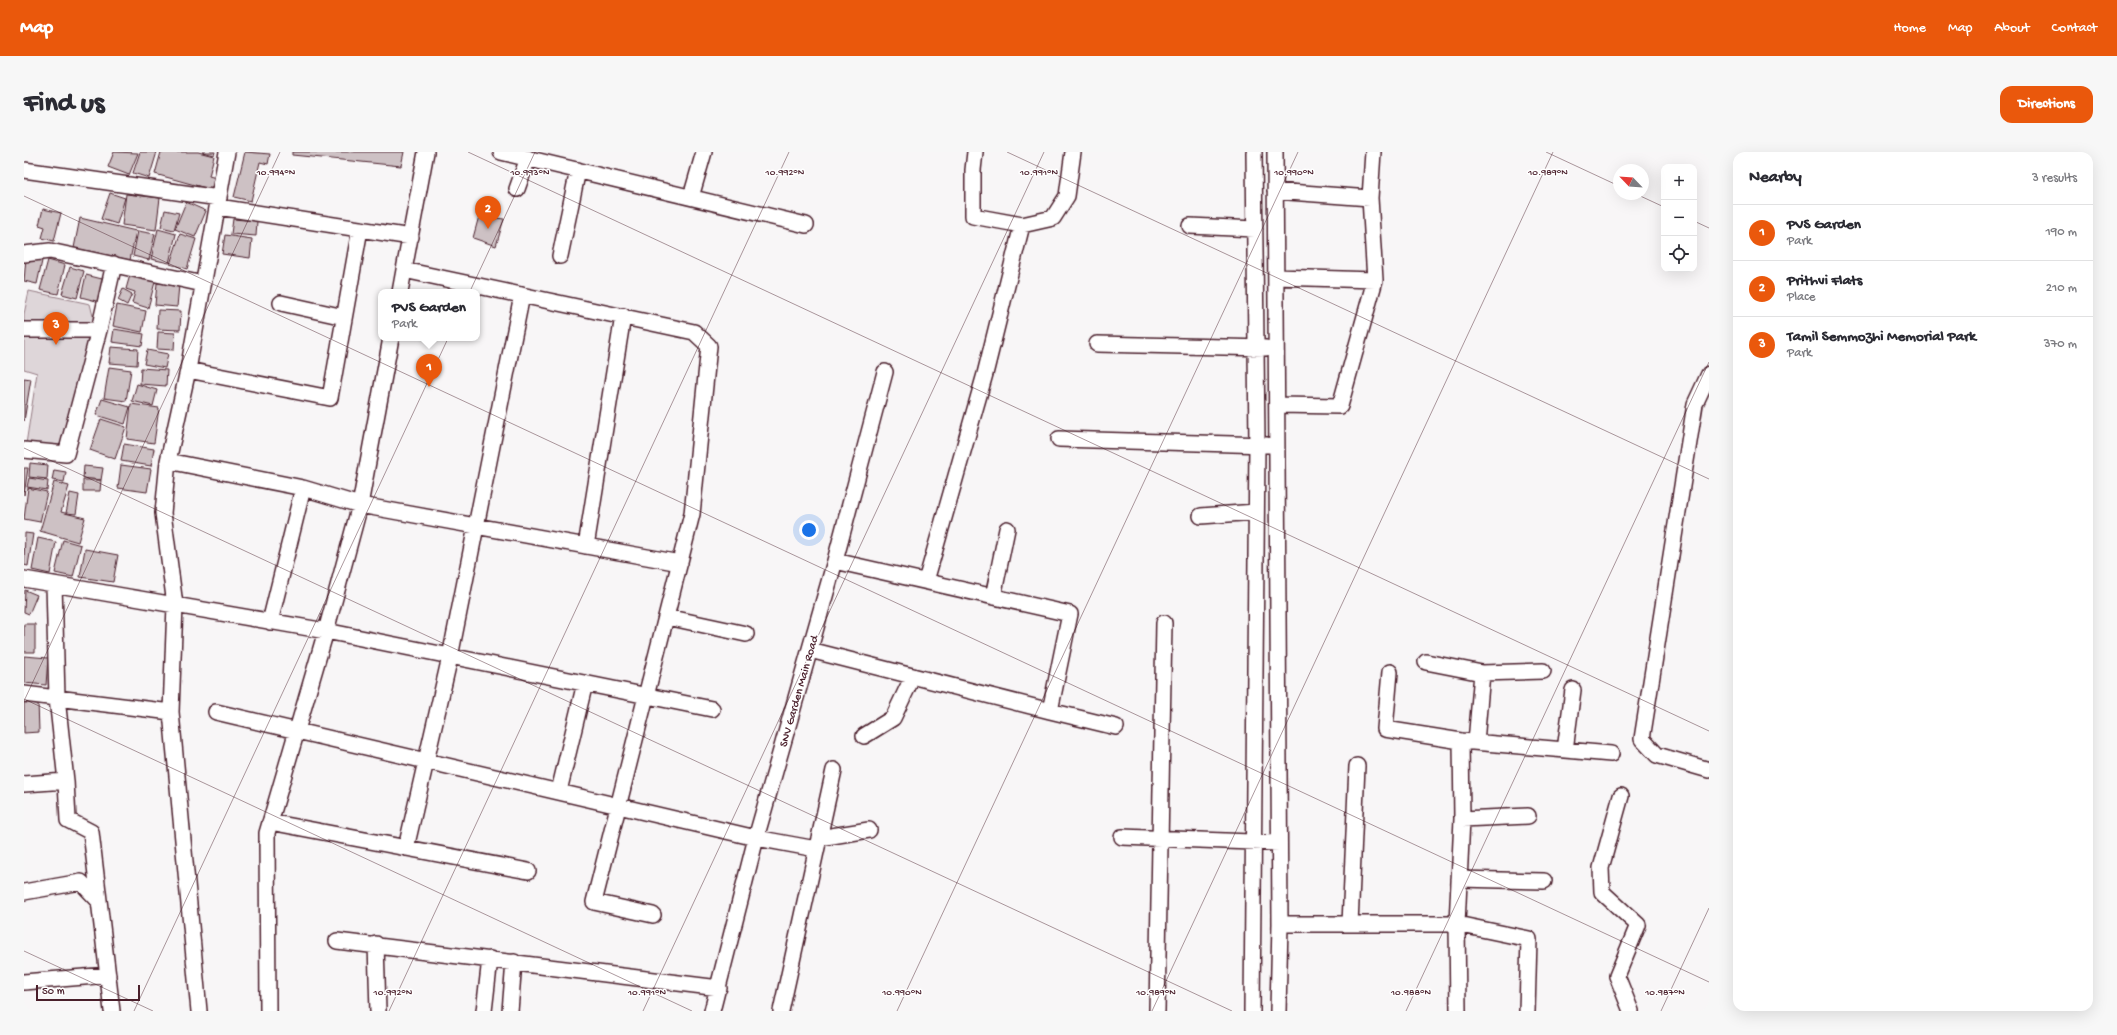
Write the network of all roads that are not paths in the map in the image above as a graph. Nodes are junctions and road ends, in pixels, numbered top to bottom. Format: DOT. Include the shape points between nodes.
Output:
graph roads {
  1 [pos="227,152"];
  2 [pos="426,152"];
  3 [pos="501,152"];
  4 [pos="704,152"];
  5 [pos="975,152"];
  6 [pos="1073,152"];
  7 [pos="1254,152"];
  8 [pos="1275,152"];
  9 [pos="1373,152"];
  10 [pos="528,158"];
  11 [pos="24,170"];
  12 [pos="578,170"];
  13 [pos="517,189"];
  14 [pos="1275,191"];
  15 [pos="691,197"];
  16 [pos="1370,198"];
  17 [pos="218,202"];
  18 [pos="1022,224"];
  19 [pos="806,225"];
  20 [pos="1190,226"];
  21 [pos="360,229"];
  22 [pos="1255,229"];
  23 [pos="411,237"];
  24 [pos="24,254"];
  25 [pos="560,256"];
  26 [pos="114,264"];
  27 [pos="404,270"];
  28 [pos="1276,277"];
  29 [pos="1375,280"];
  30 [pos="204,284"];
  31 [pos="401,289"];
  32 [pos="522,294"];
  33 [pos="281,303"];
  34 [pos="344,316"];
  35 [pos="623,316"];
  36 [pos="24,330"];
  37 [pos="99,330"];
  38 [pos="390,341"];
  39 [pos="1097,344"];
  40 [pos="1256,348"];
  41 [pos="1277,348"];
  42 [pos="188,370"];
  43 [pos="885,372"];
  44 [pos="1709,374"];
  45 [pos="1278,405"];
  46 [pos="1059,439"];
  47 [pos="1257,444"];
  48 [pos="1278,445"];
  49 [pos="24,450"];
  50 [pos="168,461"];
  51 [pos="303,488"];
  52 [pos="360,505"];
  53 [pos="1256,512"];
  54 [pos="1201,516"];
  55 [pos="477,526"];
  56 [pos="1007,529"];
  57 [pos="586,546"];
  58 [pos="835,561"];
  59 [pos="680,563"];
  60 [pos="24,579"];
  61 [pos="926,581"];
  62 [pos="54,584"];
  63 [pos="993,597"];
  64 [pos="175,606"];
  65 [pos="667,617"];
  66 [pos="270,622"];
  67 [pos="1164,623"];
  68 [pos="326,631"];
  69 [pos="746,634"];
  70 [pos="810,650"];
  71 [pos="449,656"];
  72 [pos="1426,662"];
  73 [pos="1543,671"];
  74 [pos="1390,672"];
  75 [pos="1482,673"];
  76 [pos="913,676"];
  77 [pos="585,683"];
  78 [pos="1573,690"];
  79 [pos="24,694"];
  80 [pos="647,696"];
  81 [pos="57,698"];
  82 [pos="712,709"];
  83 [pos="1050,711"];
  84 [pos="172,712"];
  85 [pos="216,712"];
  86 [pos="1116,727"];
  87 [pos="297,731"];
  88 [pos="864,736"];
  89 [pos="1469,741"];
  90 [pos="1565,750"];
  91 [pos="1611,754"];
  92 [pos="426,760"];
  93 [pos="1357,766"];
  94 [pos="834,770"];
  95 [pos="1709,770"];
  96 [pos="66,781"];
  97 [pos="24,784"];
  98 [pos="559,791"];
  99 [pos="1621,796"];
  100 [pos="619,805"];
  101 [pos="1528,816"];
  102 [pos="1462,819"];
  103 [pos="270,822"];
  104 [pos="869,830"];
  105 [pos="1122,837"];
  106 [pos="756,838"];
  107 [pos="1160,838"];
  108 [pos="1254,842"];
  109 [pos="1279,843"];
  110 [pos="818,844"];
  111 [pos="406,848"];
  112 [pos="528,871"];
  113 [pos="1459,879"];
  114 [pos="1544,881"];
  115 [pos="24,892"];
  116 [pos="99,901"];
  117 [pos="654,915"];
  118 [pos="1280,924"];
  119 [pos="1350,924"];
  120 [pos="1457,924"];
  121 [pos="338,941"];
  122 [pos="376,944"];
  123 [pos="490,959"];
  124 [pos="514,962"];
  125 [pos="108,975"];
  126 [pos="24,982"];
  127 [pos="718,988"];
  128 [pos="112,1011"];
  129 [pos="199,1011"];
  130 [pos="268,1011"];
  131 [pos="378,1011"];
  132 [pos="484,1011"];
  133 [pos="510,1011"];
  134 [pos="712,1011"];
  135 [pos="781,1011"];
  136 [pos="1157,1011"];
  137 [pos="1252,1011"];
  138 [pos="1278,1011"];
  139 [pos="1458,1011"];
  140 [pos="1527,1011"];
  141 [pos="1631,1011"];
  1 -- 17 [label="street"];
  2 -- 23 [label="street"];
  3 -- 10 [label="street"];
  4 -- 15 [label="street"];
  5 -- 18 [label="street" via="972,170 973,216"];
  6 -- 18 [label="street" via="1067,196 1053,218"];
  7 -- 22 [label="street"];
  8 -- 14 [label="street"];
  9 -- 16 [label="street"];
  10 -- 12 [label="street"];
  10 -- 13 [label="street"];
  11 -- 17 [label="street"];
  12 -- 15 [label="street"];
  12 -- 25 [label="street"];
  14 -- 16 [label="street"];
  14 -- 28 [label="street"];
  15 -- 19 [label="street"];
  16 -- 29 [label="street"];
  17 -- 21 [label="street"];
  17 -- 30 [label="street"];
  18 -- 61 [label="street" via="985,374"];
  20 -- 22 [label="street"];
  21 -- 23 [label="street"];
  21 -- 34 [label="street"];
  22 -- 40 [label="street"];
  23 -- 27 [label="street"];
  24 -- 26 [label="street" via="50,251"];
  26 -- 30 [label="street"];
  26 -- 37 [label="street"];
  27 -- 31 [label="street"];
  27 -- 32 [label="street"];
  28 -- 29 [label="street"];
  28 -- 41 [label="street"];
  29 -- 45 [label="street" via="1340,406"];
  30 -- 42 [label="street"];
  32 -- 35 [label="street"];
  32 -- 55 [label="street"];
  33 -- 34 [label="street"];
  34 -- 42 [label="street" via="330,398"];
  35 -- 57 [label="street"];
  35 -- 59 [label="street" via="694,332 709,346 692,514"];
  36 -- 37 [label="street"];
  37 -- 49 [label="street" via="66,454"];
  38 -- 52 [label="street"];
  39 -- 40 [label="street"];
  40 -- 41 [label="street"];
  40 -- 47 [label="street"];
  41 -- 45 [label="street"];
  42 -- 50 [label="street"];
  43 -- 58 [label="street, SNV Garden Main Road"];
  44 -- 95 [label="street" via="1696,404 1642,739 1657,755"];
  45 -- 48 [label="street"];
  46 -- 47 [label="street"];
  47 -- 48 [label="street"];
  47 -- 53 [label="street"];
  48 -- 109 [label="street"];
  50 -- 51 [label="street"];
  50 -- 64 [label="street" via="163,513"];
  51 -- 52 [label="street"];
  51 -- 66 [label="street"];
  52 -- 55 [label="street"];
  52 -- 68 [label="street"];
  53 -- 54 [label="street"];
  53 -- 108 [label="street"];
  55 -- 57 [label="street"];
  55 -- 71 [label="street"];
  56 -- 63 [label="street"];
  57 -- 59 [label="street"];
  58 -- 61 [label="street"];
  58 -- 70 [label="street, SNV Garden Main Road"];
  59 -- 65 [label="street"];
  60 -- 62 [label="street"];
  61 -- 63 [label="street"];
  62 -- 64 [label="street"];
  62 -- 81 [label="street"];
  63 -- 83 [label="street" via="1070,614"];
  64 -- 66 [label="street"];
  64 -- 84 [label="street"];
  65 -- 69 [label="street"];
  65 -- 80 [label="street"];
  66 -- 68 [label="street"];
  67 -- 107 [label="street"];
  68 -- 71 [label="street"];
  68 -- 87 [label="street"];
  70 -- 76 [label="street"];
  70 -- 106 [label="street, SNV Garden Main Road"];
  71 -- 77 [label="street"];
  71 -- 92 [label="street"];
  72 -- 75 [label="street"];
  73 -- 75 [label="street"];
  74 -- 89 [label="street" via="1385,729"];
  75 -- 89 [label="street"];
  76 -- 83 [label="street"];
  76 -- 88 [label="street" via="893,718"];
  77 -- 80 [label="street"];
  77 -- 98 [label="street"];
  78 -- 90 [label="street"];
  79 -- 81 [label="street"];
  80 -- 82 [label="street"];
  80 -- 100 [label="street"];
  81 -- 84 [label="street"];
  81 -- 96 [label="street"];
  83 -- 86 [label="street"];
  84 -- 129 [label="street"];
  85 -- 87 [label="street"];
  87 -- 92 [label="street"];
  87 -- 103 [label="street"];
  89 -- 90 [label="street"];
  89 -- 102 [label="street"];
  90 -- 91 [label="street"];
  92 -- 98 [label="street"];
  92 -- 111 [label="street"];
  93 -- 119 [label="street"];
  94 -- 110 [label="street"];
  96 -- 97 [label="street"];
  96 -- 116 [label="street" via="68,820 91,832"];
  98 -- 100 [label="street"];
  99 -- 141 [label="street" via="1601,876 1602,892 1638,925 1617,976"];
  100 -- 106 [label="street"];
  100 -- 117 [label="street" via="594,902"];
  101 -- 102 [label="street"];
  102 -- 113 [label="street"];
  103 -- 111 [label="street"];
  103 -- 130 [label="street" via="267,833"];
  104 -- 110 [label="street"];
  105 -- 107 [label="street"];
  106 -- 110 [label="street"];
  106 -- 127 [label="street, SNV Garden Main Road"];
  107 -- 108 [label="street"];
  107 -- 136 [label="street"];
  108 -- 109 [label="street"];
  108 -- 137 [label="street"];
  109 -- 118 [label="street"];
  110 -- 135 [label="street"];
  111 -- 112 [label="street"];
  113 -- 114 [label="street"];
  113 -- 120 [label="street"];
  115 -- 116 [label="street" via="81,882"];
  116 -- 125 [label="street"];
  118 -- 119 [label="street"];
  118 -- 138 [label="street"];
  119 -- 120 [label="street"];
  120 -- 139 [label="street"];
  120 -- 140 [label="street" via="1529,939"];
  121 -- 122 [label="street"];
  122 -- 123 [label="street"];
  122 -- 131 [label="street"];
  123 -- 124 [label="street"];
  123 -- 132 [label="street"];
  124 -- 127 [label="street"];
  124 -- 133 [label="street"];
  125 -- 126 [label="street"];
  125 -- 128 [label="street"];
  127 -- 134 [label="street, SNV Garden Main Road"];
}
